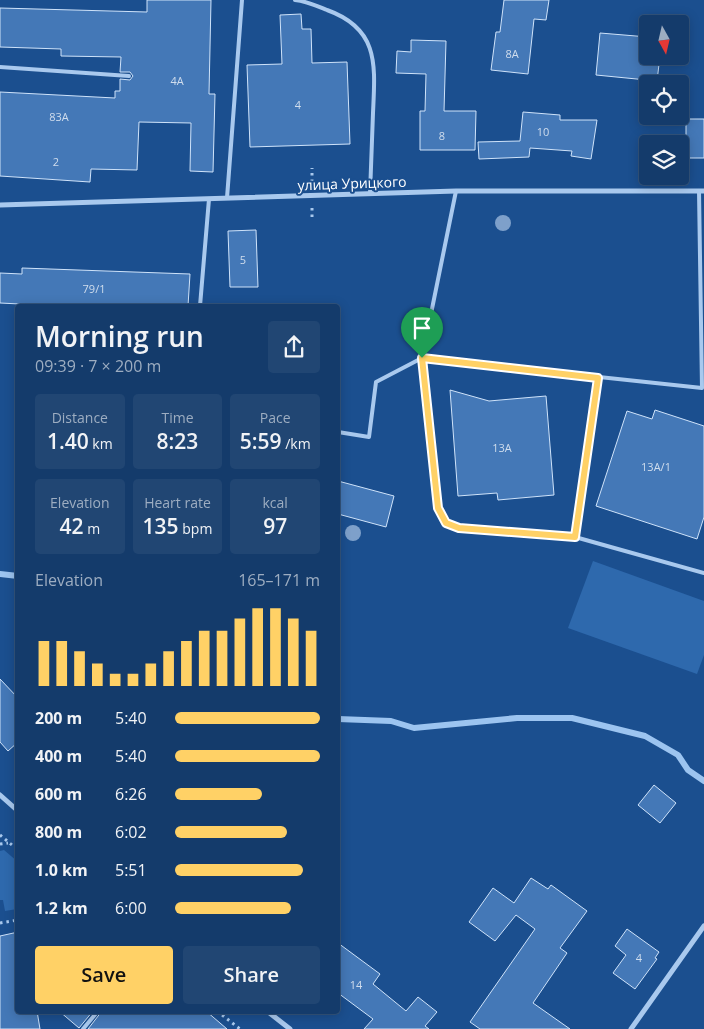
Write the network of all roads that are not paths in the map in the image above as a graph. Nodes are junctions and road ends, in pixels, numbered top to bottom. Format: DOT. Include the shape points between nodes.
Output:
graph roads {
  1 [pos="242,0"];
  2 [pos="295,0"];
  3 [pos="0,67"];
  4 [pos="129,76"];
  5 [pos="456,191"];
  6 [pos="702,191"];
  7 [pos="370,194"];
  8 [pos="227,198"];
  9 [pos="209,199"];
  10 [pos="0,205"];
  11 [pos="200,304"];
  12 [pos="422,358"];
  13 [pos="598,378"];
  14 [pos="340,432"];
  15 [pos="575,537"];
  16 [pos="704,573"];
  17 [pos="0,795"];
  18 [pos="15,808"];
  19 [pos="704,926"];
  20 [pos="96,1014"];
  21 [pos="271,1014"];
  22 [pos="83,1029"];
  23 [pos="290,1029"];
  24 [pos="631,1029"];
  1 -- 8 [label="lane"];
  2 -- 7 [label="lane" via="342,15 366,36 375,72"];
  3 -- 4 [label="lane"];
  5 -- 6 [label="street, улица Урицкого"];
  5 -- 7 [label="street, улица Урицкого"];
  5 -- 12 [label="lane"];
  6 -- 13 [label="lane" via="702,388"];
  7 -- 8 [label="street, улица Урицкого"];
  8 -- 9 [label="street, улица Урицкого"];
  9 -- 10 [label="street, улица Урицкого"];
  9 -- 11 [label="lane"];
  12 -- 13 [label="lane"];
  12 -- 14 [label="lane" via="376,382 369,437"];
  12 -- 15 [label="lane" via="438,508 446,523 459,528"];
  13 -- 15 [label="lane"];
  15 -- 16 [label="lane"];
  17 -- 18 [label="street"];
  19 -- 24 [label="street"];
  20 -- 22 [label="lane"];
  21 -- 23 [label="street"];
}
